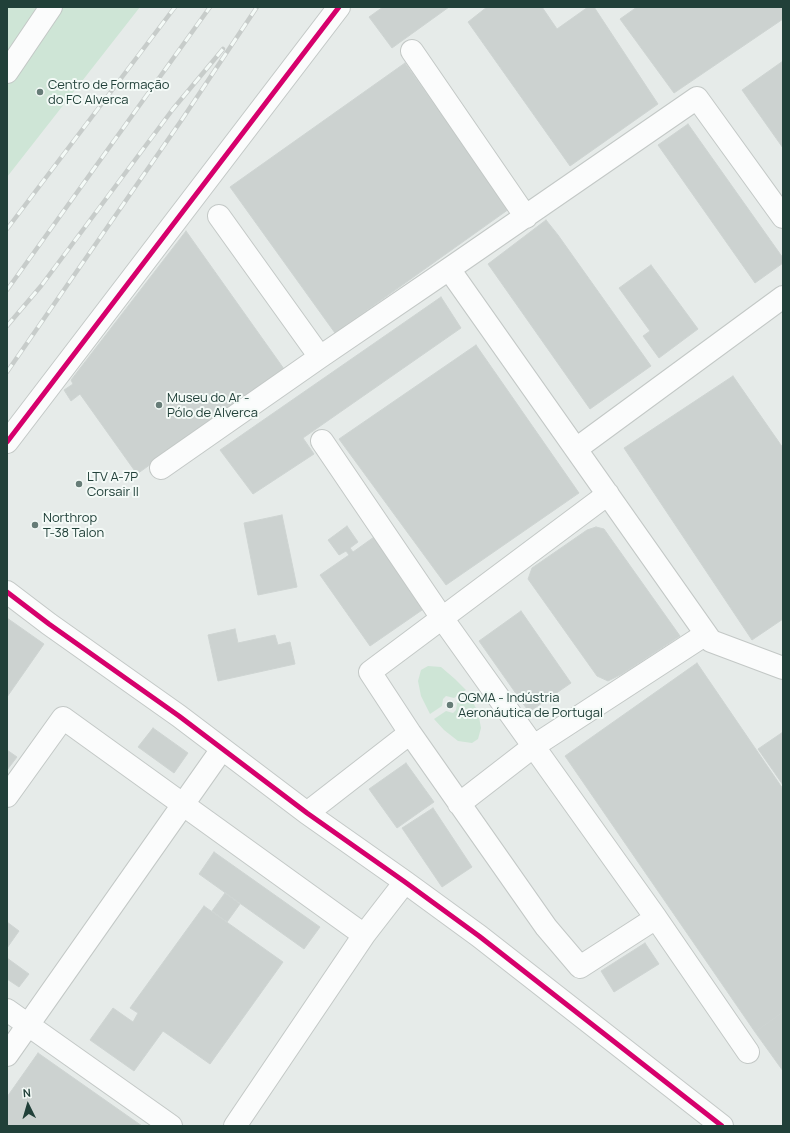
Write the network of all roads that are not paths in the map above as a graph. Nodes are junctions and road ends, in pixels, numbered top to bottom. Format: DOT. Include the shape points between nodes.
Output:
graph roads {
  1 [pos="51,7"];
  2 [pos="339,7"];
  3 [pos="412,51"];
  4 [pos="7,72"];
  5 [pos="219,216"];
  6 [pos="526,217"];
  7 [pos="783,217"];
  8 [pos="449,269"];
  9 [pos="783,297"];
  10 [pos="320,357"];
  11 [pos="322,441"];
  12 [pos="7,442"];
  13 [pos="576,449"];
  14 [pos="161,468"];
  15 [pos="608,494"];
  16 [pos="7,592"];
  17 [pos="442,618"];
  18 [pos="706,634"];
  19 [pos="783,668"];
  20 [pos="410,733"];
  21 [pos="534,746"];
  22 [pos="222,749"];
  23 [pos="7,796"];
  24 [pos="459,804"];
  25 [pos="184,805"];
  26 [pos="307,813"];
  27 [pos="405,882"];
  28 [pos="656,918"];
  29 [pos="364,935"];
  30 [pos="7,1010"];
  31 [pos="28,1025"];
  32 [pos="748,1052"];
  33 [pos="7,1055"];
  34 [pos="171,1126"];
  35 [pos="235,1126"];
  36 [pos="722,1126"];
  1 -- 4 [label="street"];
  2 -- 12 [label="street"];
  3 -- 6 [label="street"];
  5 -- 10 [label="street"];
  6 -- 7 [label="street" via="697,98"];
  6 -- 8 [label="street"];
  8 -- 10 [label="street"];
  8 -- 13 [label="street"];
  9 -- 13 [label="street"];
  10 -- 14 [label="street"];
  11 -- 17 [label="street"];
  13 -- 15 [label="street"];
  15 -- 17 [label="street"];
  15 -- 18 [label="street"];
  16 -- 22 [label="street"];
  17 -- 20 [label="street" via="370,672"];
  17 -- 21 [label="street"];
  18 -- 19 [label="street" via="711,641"];
  18 -- 21 [label="street"];
  20 -- 24 [label="street"];
  20 -- 26 [label="street"];
  21 -- 24 [label="street"];
  21 -- 28 [label="street"];
  22 -- 25 [label="street"];
  22 -- 26 [label="street"];
  23 -- 25 [label="street" via="63,718"];
  24 -- 28 [label="street" via="546,927 580,967"];
  25 -- 29 [label="street"];
  25 -- 31 [label="street"];
  26 -- 27 [label="street"];
  27 -- 29 [label="street"];
  27 -- 36 [label="street" via="510,960"];
  28 -- 32 [label="street"];
  29 -- 35 [label="street"];
  30 -- 31 [label="street"];
  31 -- 33 [label="street"];
  31 -- 34 [label="street"];
}
